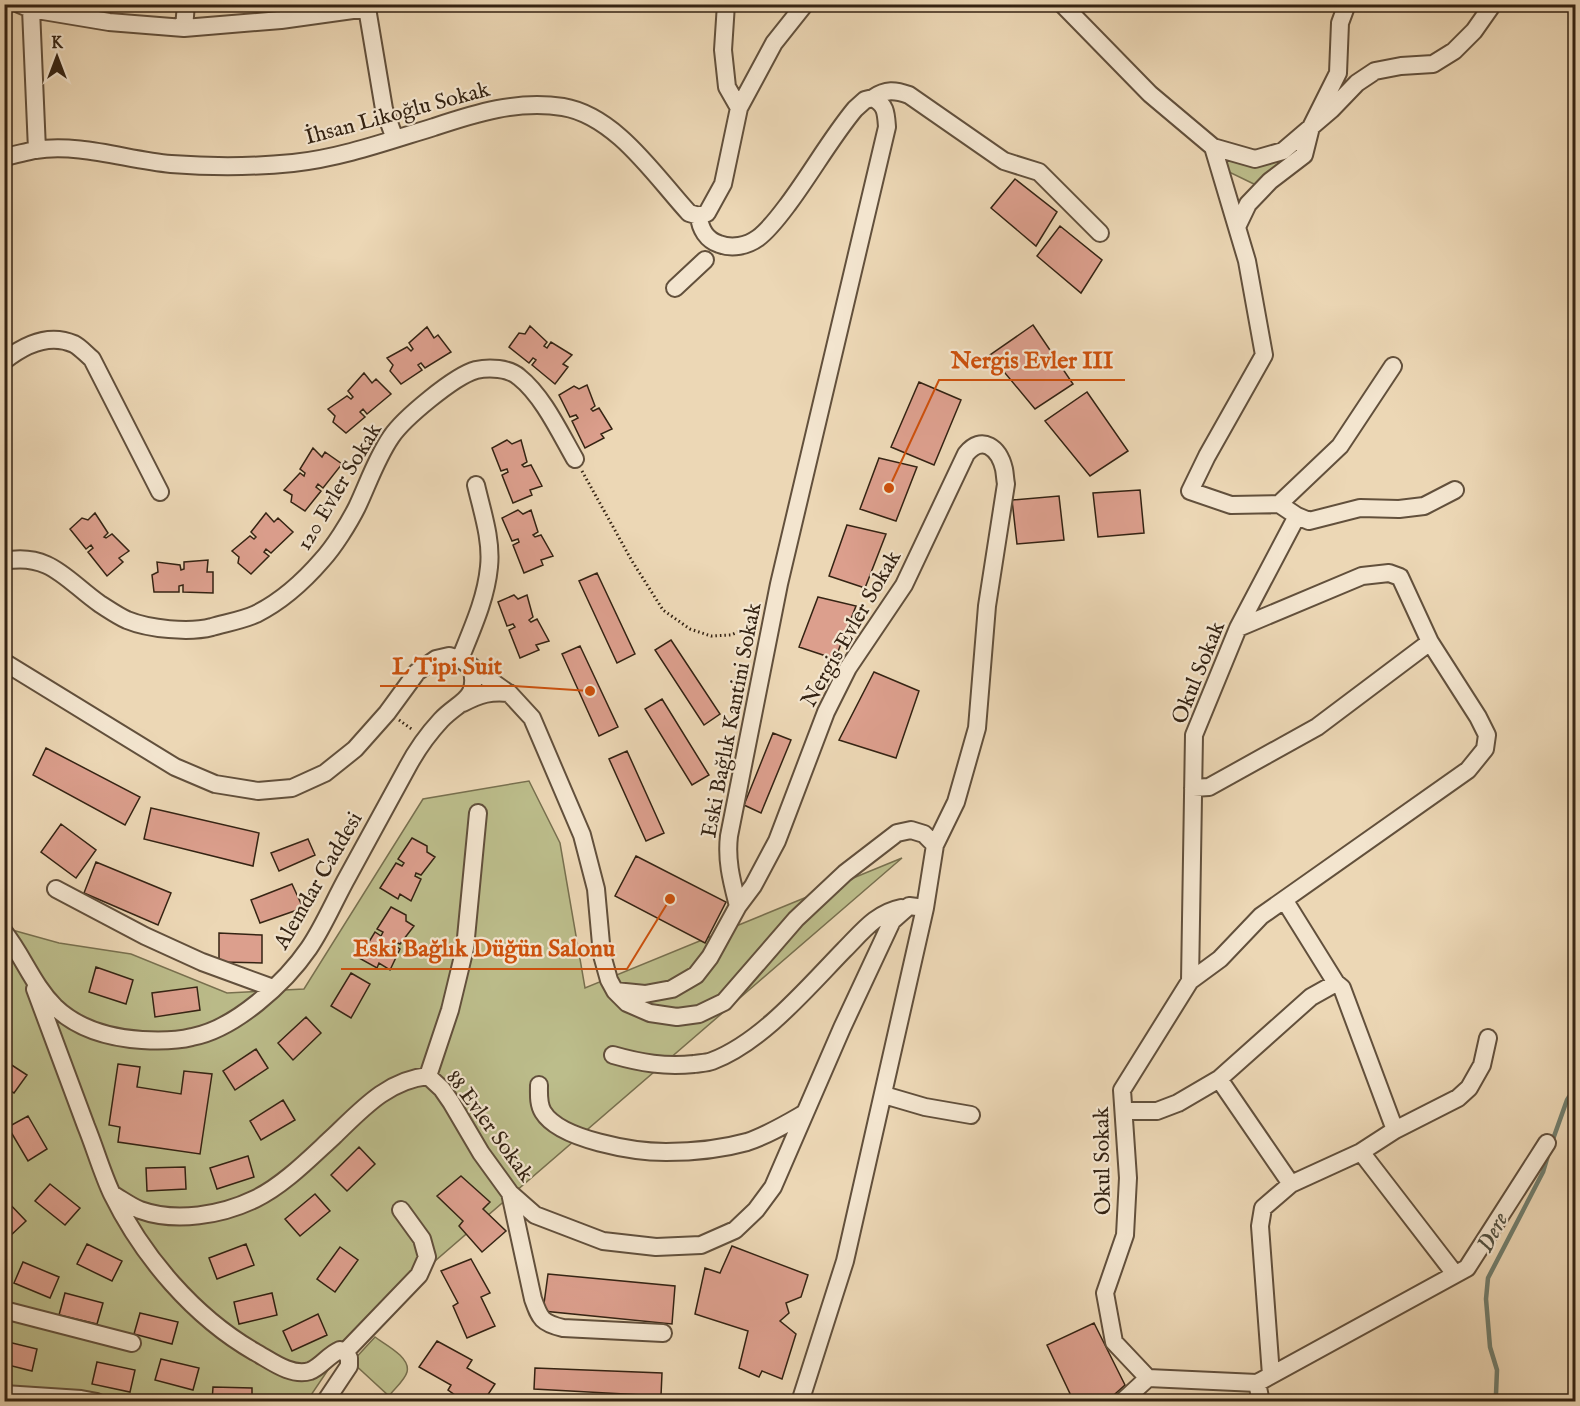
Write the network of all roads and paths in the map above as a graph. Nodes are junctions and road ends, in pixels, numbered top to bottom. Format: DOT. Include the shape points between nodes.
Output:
graph roads {
  1 [pos="186,4"];
  2 [pos="406,4"];
  3 [pos="726,4"];
  4 [pos="805,4"];
  5 [pos="1062,4"];
  6 [pos="1347,4"];
  7 [pos="1493,4"];
  8 [pos="367,6"];
  9 [pos="26,7"];
  10 [pos="184,28"];
  11 [pos="873,98"];
  12 [pos="739,108"];
  13 [pos="1311,127"];
  14 [pos="395,139"];
  15 [pos="1213,147"];
  16 [pos="37,150"];
  17 [pos="4,157"];
  18 [pos="694,214"];
  19 [pos="1237,227"];
  20 [pos="1100,233"];
  21 [pos="705,260"];
  22 [pos="675,288"];
  23 [pos="7,355"];
  24 [pos="1393,366"];
  25 [pos="575,459"];
  26 [pos="476,485"];
  27 [pos="1455,490"];
  28 [pos="160,492"];
  29 [pos="1279,504"];
  30 [pos="1297,516"];
  31 [pos="4,561"];
  32 [pos="757,608"];
  33 [pos="1238,628"];
  34 [pos="1430,642"];
  35 [pos="4,662"];
  36 [pos="466,662"];
  37 [pos="509,693"];
  38 [pos="463,703"];
  39 [pos="387,713"];
  40 [pos="426,739"];
  41 [pos="1193,788"];
  42 [pos="478,813"];
  43 [pos="935,844"];
  44 [pos="56,889"];
  45 [pos="1285,901"];
  46 [pos="738,906"];
  47 [pos="917,907"];
  48 [pos="4,932"];
  49 [pos="29,974"];
  50 [pos="1190,981"];
  51 [pos="1336,983"];
  52 [pos="273,988"];
  53 [pos="615,990"];
  54 [pos="1488,1038"];
  55 [pos="613,1055"];
  56 [pos="428,1076"];
  57 [pos="1219,1079"];
  58 [pos="539,1085"];
  59 [pos="884,1095"];
  60 [pos="1124,1111"];
  61 [pos="805,1113"];
  62 [pos="971,1116"];
  63 [pos="1395,1130"];
  64 [pos="1547,1143"];
  65 [pos="1361,1152"];
  66 [pos="1291,1184"];
  67 [pos="510,1193"];
  68 [pos="112,1194"];
  69 [pos="401,1210"];
  70 [pos="1455,1274"];
  71 [pos="4,1310"];
  72 [pos="663,1334"];
  73 [pos="132,1343"];
  74 [pos="345,1352"];
  75 [pos="1148,1378"];
  76 [pos="1264,1379"];
  77 [pos="4,1394"];
  78 [pos="97,1401"];
  79 [pos="325,1401"];
  80 [pos="800,1401"];
  81 [pos="1122,1401"];
  82 [pos="1261,1401"];
  1 -- 10 [label="street"];
  2 -- 8 [label="path"];
  3 -- 12 [label="street" via="723,50 727,87"];
  4 -- 12 [label="street" via="774,43"];
  5 -- 15 [label="street" via="1150,94"];
  6 -- 13 [label="street" via="1340,23 1338,73"];
  7 -- 13 [label="street" via="1454,51 1433,64 1375,71"];
  8 -- 10 [label="street" via="281,20"];
  8 -- 14 [label="street" via="384,110"];
  9 -- 10 [label="street" via="110,22"];
  9 -- 16 [label="street"];
  11 -- 18 [label="street, İhsan Likoğlu Sokak" via="865,100 844,122 807,179 759,238 742,246 719,244 709,239"];
  11 -- 20 [label="street" via="895,90 909,95 1004,161 1039,172"];
  11 -- 46 [label="street, Eski Bağlık Kantini Sokak" via="886,110 887,127 784,560 727,851"];
  12 -- 18 [label="street" via="723,184 707,213"];
  13 -- 15 [label="street" via="1283,151 1255,159"];
  13 -- 19 [label="street" via="1304,154 1248,204"];
  14 -- 16 [label="street, İhsan Likoğlu Sokak" via="294,163 218,166 170,164 70,149"];
  14 -- 18 [label="street, İhsan Likoğlu Sokak" via="506,106 565,107 589,116 636,152"];
  15 -- 19 [label="street"];
  16 -- 17 [label="street, İhsan Likoğlu Sokak"];
  19 -- 29 [label="street" via="1264,355 1190,491 1231,505"];
  21 -- 22 [label="street"];
  23 -- 28 [label="street" via="39,341 58,339 76,345 92,359"];
  24 -- 29 [label="street" via="1340,446"];
  25 -- 31 [label="street, 120 Evler Sokak" via="535,393 518,375 499,369 475,370 417,410 391,436 356,509 324,558 292,591 254,615 208,628 165,629 127,620 55,567 34,561"];
  25 -- 32 [label="path" via="663,610 690,629 711,636 731,635 747,628"];
  26 -- 36 [label="street, Alemdar Caddesi" via="487,530 489,565"];
  27 -- 30 [label="street" via="1424,506 1360,508 1309,521"];
  29 -- 30 [label="street"];
  30 -- 33 [label="street, Okul Sokak"];
  33 -- 34 [label="street" via="1362,576 1389,573 1400,577"];
  33 -- 41 [label="street, Okul Sokak" via="1194,735"];
  34 -- 41 [label="street" via="1317,727 1209,787"];
  34 -- 45 [label="street" via="1479,717 1487,735 1485,749 1468,770"];
  35 -- 39 [label="street" via="176,767 215,784 258,791 292,788 325,773 355,749"];
  36 -- 37 [label="street"];
  36 -- 38 [label="street, Alemdar Caddesi" via="475,680"];
  36 -- 39 [label="street" via="449,656 436,659 417,672"];
  37 -- 38 [label="street" via="480,694"];
  37 -- 53 [label="street" via="532,718 582,835 596,889 602,955"];
  38 -- 40 [label="street, Alemdar Caddesi" via="442,719"];
  39 -- 40 [label="path"];
  40 -- 52 [label="street, Alemdar Caddesi" via="408,764 309,948"];
  41 -- 50 [label="street, Okul Sokak"];
  42 -- 56 [label="street" via="465,948"];
  43 -- 46 [label="street, Nergis Evler Sokak" via="956,802 977,728 987,606 1006,484 998,455 989,446 979,444 966,454 904,585 848,668 826,712 777,841"];
  43 -- 47 [label="street"];
  43 -- 53 [label="street" via="924,834 911,830 897,833 844,873 796,919 724,1002 699,1014 677,1017 650,1012 627,1003"];
  44 -- 52 [label="street" via="145,936"];
  45 -- 50 [label="street" via="1261,916 1220,959"];
  45 -- 51 [label="street"];
  46 -- 53 [label="street" via="696,975 672,989 645,994"];
  47 -- 55 [label="street" via="887,911 771,1022 711,1062 645,1064"];
  47 -- 59 [label="street"];
  47 -- 61 [label="street, 88 Evler Sokak" via="892,921"];
  48 -- 49 [label="street, Alemdar Caddesi"];
  49 -- 52 [label="street, Alemdar Caddesi" via="54,1006 74,1022 103,1034 160,1041 194,1037 222,1026"];
  49 -- 68 [label="street"];
  50 -- 60 [label="street, Okul Sokak" via="1122,1090"];
  51 -- 57 [label="street" via="1311,997"];
  51 -- 63 [label="street" via="1342,988"];
  54 -- 63 [label="street" via="1482,1065 1469,1088 1458,1098"];
  56 -- 67 [label="street, 88 Evler Sokak" via="446,1095"];
  56 -- 68 [label="street, 88 Evler Sokak" via="412,1077 387,1088 300,1167 256,1198 216,1213 158,1215"];
  57 -- 60 [label="street" via="1157,1111"];
  57 -- 66 [label="street"];
  58 -- 61 [label="street" via="543,1113 556,1126 577,1137 664,1152 746,1142"];
  59 -- 62 [label="street"];
  59 -- 80 [label="street" via="845,1262"];
  60 -- 75 [label="street, Okul Sokak" via="1128,1178 1125,1235 1105,1293 1114,1342"];
  61 -- 67 [label="street, 88 Evler Sokak" via="773,1187 756,1210 735,1230 701,1245 656,1247 603,1241 535,1215"];
  63 -- 65 [label="street"];
  64 -- 70 [label="street" via="1467,1268"];
  65 -- 66 [label="street"];
  65 -- 70 [label="street"];
  66 -- 76 [label="street" via="1263,1208 1260,1226"];
  67 -- 72 [label="street" via="539,1316 548,1324 563,1328"];
  68 -- 74 [label="street" via="160,1269 202,1313 238,1342 299,1372 310,1371 332,1353"];
  69 -- 74 [label="street" via="422,1239 427,1257 419,1275"];
  70 -- 76 [label="street"];
  71 -- 73 [label="street"];
  74 -- 79 [label="street" via="350,1358 349,1366"];
  75 -- 76 [label="street"];
  75 -- 81 [label="street"];
  76 -- 82 [label="street"];
  77 -- 78 [label="street"];
}
